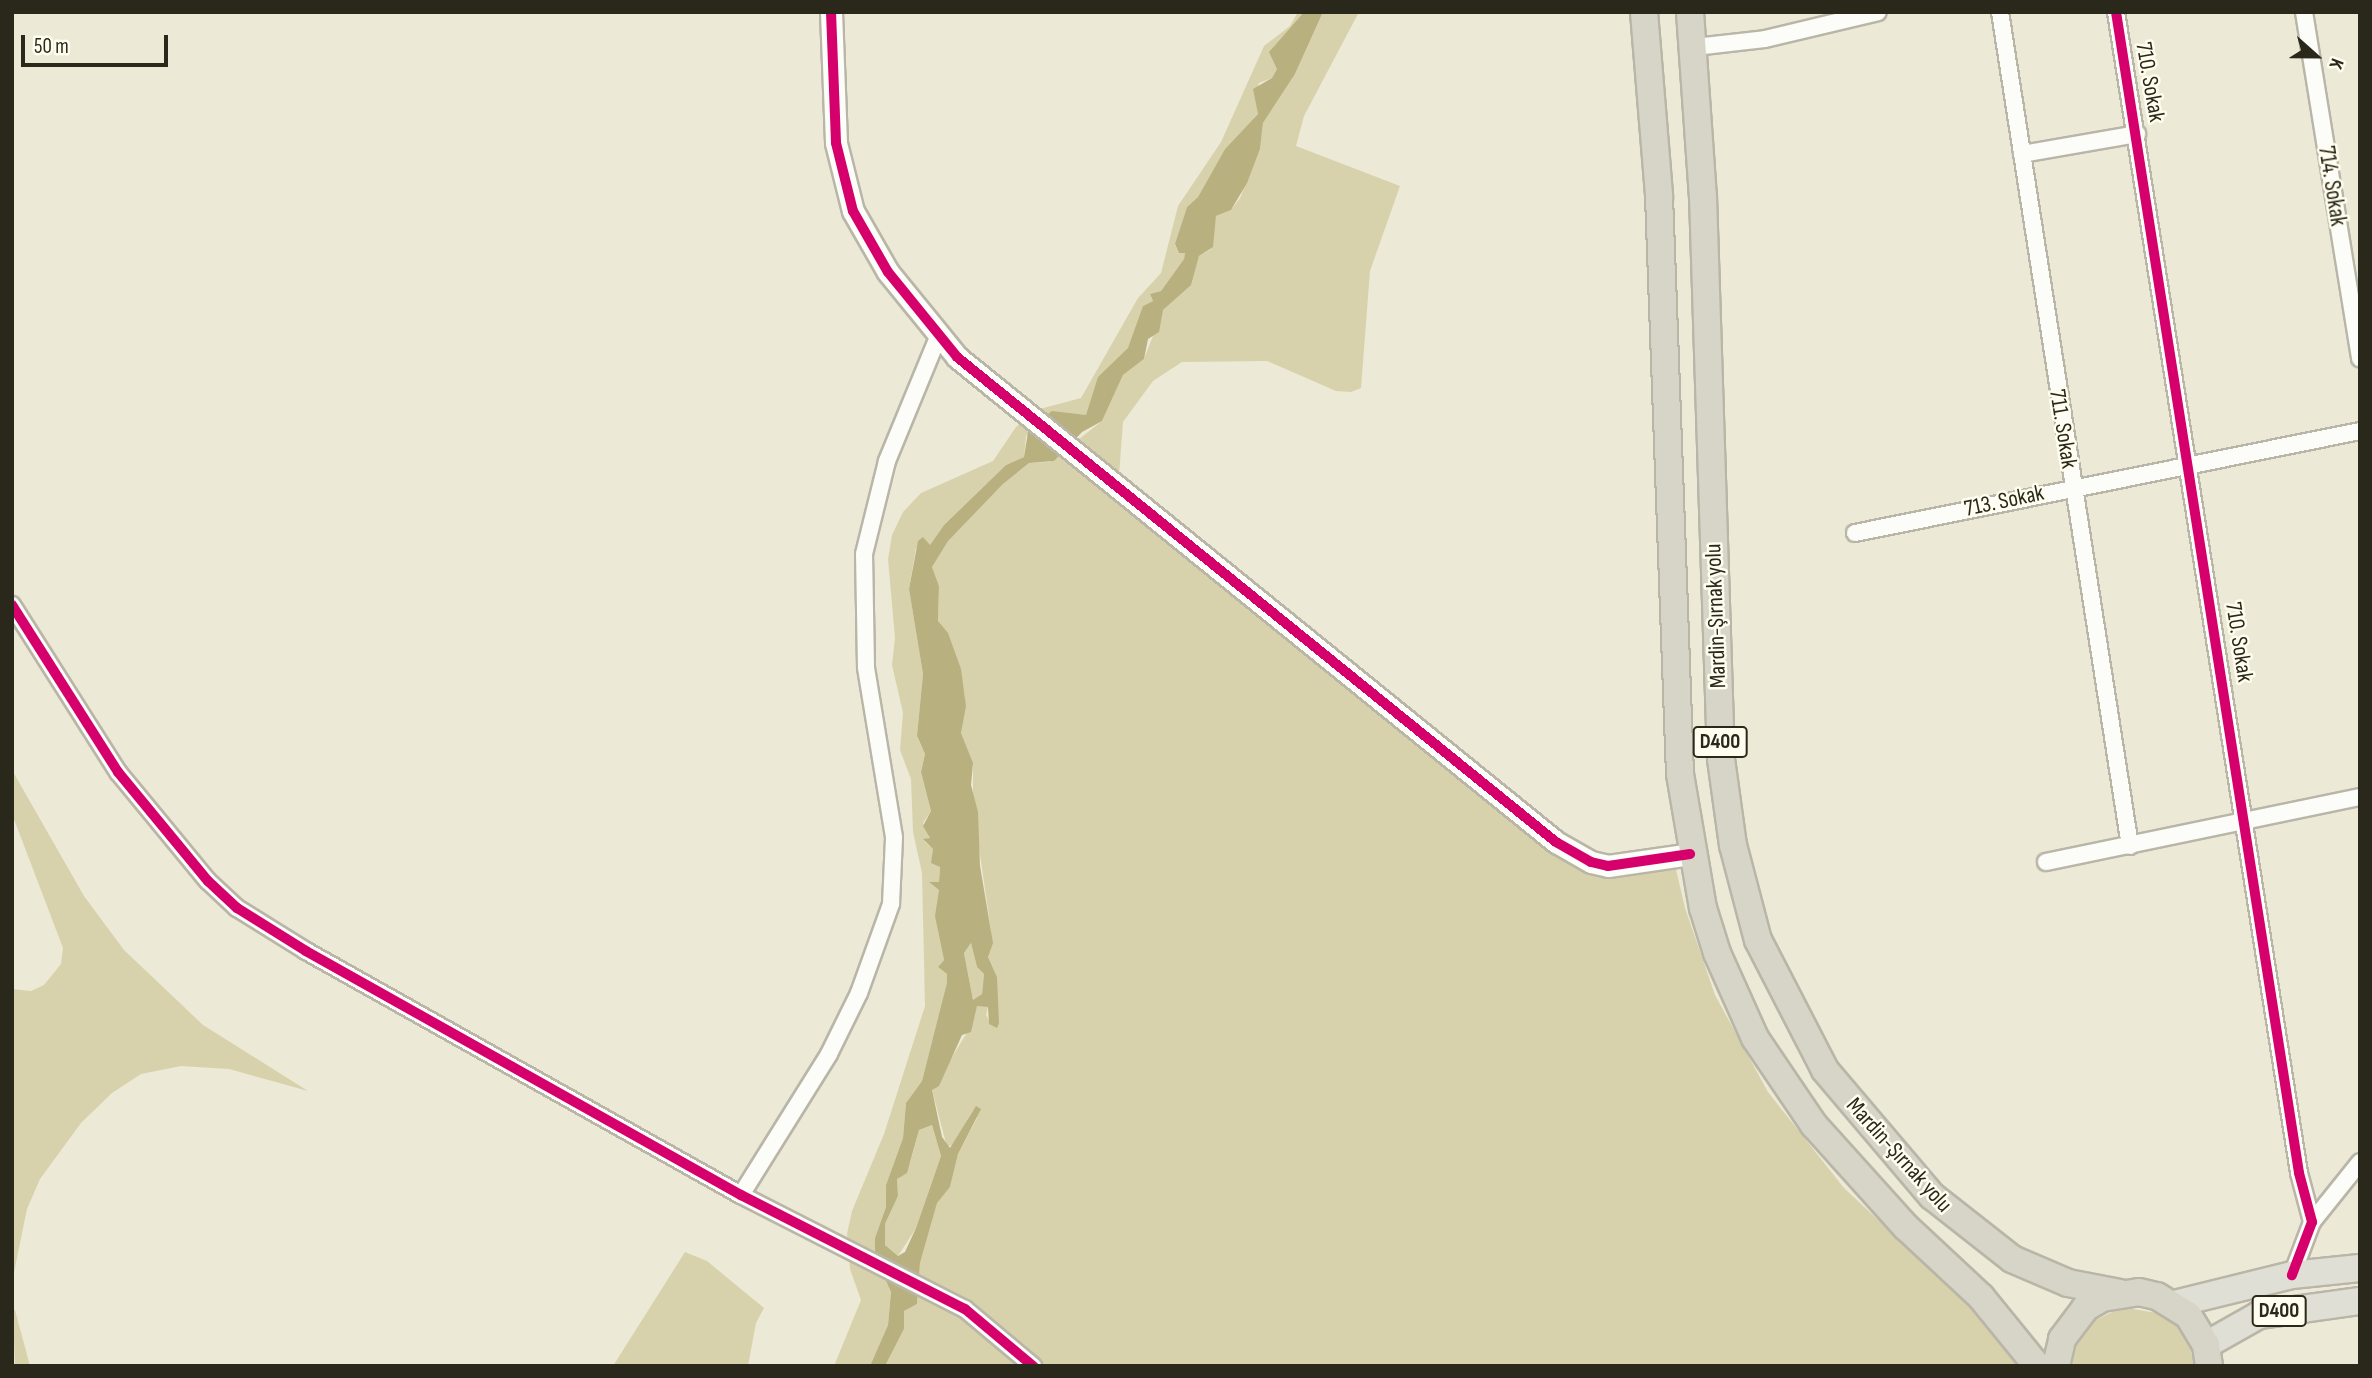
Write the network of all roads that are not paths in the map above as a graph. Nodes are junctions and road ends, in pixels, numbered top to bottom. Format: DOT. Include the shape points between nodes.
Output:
graph roads {
  1 [pos="831,12"];
  2 [pos="1644,12"];
  3 [pos="1690,12"];
  4 [pos="1878,12"];
  5 [pos="2000,12"];
  6 [pos="2116,12"];
  7 [pos="2304,12"];
  8 [pos="1695,47"];
  9 [pos="2137,134"];
  10 [pos="2022,153"];
  11 [pos="938,337"];
  12 [pos="2360,359"];
  13 [pos="2360,432"];
  14 [pos="2191,465"];
  15 [pos="2072,487"];
  16 [pos="1855,533"];
  17 [pos="12,605"];
  18 [pos="2360,797"];
  19 [pos="2245,824"];
  20 [pos="2130,846"];
  21 [pos="1690,854"];
  22 [pos="2046,862"];
  23 [pos="2360,1162"];
  24 [pos="741,1195"];
  25 [pos="2312,1222"];
  26 [pos="2360,1268"];
  27 [pos="2292,1275"];
  28 [pos="2120,1293"];
  29 [pos="2360,1301"];
  30 [pos="2174,1304"];
  31 [pos="2210,1359"];
  32 [pos="1032,1366"];
  33 [pos="2036,1366"];
  34 [pos="2056,1366"];
  1 -- 11 [label="street" via="835,143 843,180 875,251"];
  2 -- 21 [label="highway" via="1659,196 1680,774"];
  3 -- 8 [label="highway, Mardin-Şırnak yolu / D400"];
  4 -- 8 [label="street" via="1765,39"];
  5 -- 10 [label="street, 711. Sokak"];
  6 -- 9 [label="street, 710. Sokak"];
  7 -- 12 [label="street, 714. Sokak"];
  8 -- 28 [label="highway, Mardin-Şırnak yolu / D400" via="1721,759 1733,845 1758,940 1825,1070 1932,1196 2012,1259 2068,1283"];
  9 -- 10 [label="street"];
  9 -- 14 [label="street, 710. Sokak"];
  10 -- 15 [label="street, 711. Sokak"];
  11 -- 21 [label="street" via="1078,456 1556,842 1608,866"];
  11 -- 24 [label="street" via="887,461 864,554 866,667 894,837 891,904 859,993 829,1054"];
  13 -- 14 [label="street, 713. Sokak"];
  14 -- 15 [label="street, 713. Sokak"];
  14 -- 19 [label="street, 710. Sokak"];
  15 -- 16 [label="street, 713. Sokak"];
  15 -- 20 [label="street, 711. Sokak"];
  17 -- 24 [label="street" via="118,772 208,881 237,908"];
  18 -- 19 [label="street"];
  19 -- 20 [label="street"];
  19 -- 25 [label="street, 710. Sokak" via="2298,1173"];
  20 -- 22 [label="street"];
  21 -- 33 [label="highway" via="1717,953 1755,1038 1786,1086 1863,1181 1981,1297"];
  23 -- 25 [label="street"];
  24 -- 32 [label="street" via="941,1296 986,1323"];
  25 -- 27 [label="street"];
  26 -- 27 [label="main road, D400"];
  27 -- 30 [label="main road, D400"];
  28 -- 30 [label="highway, Mardin-Şırnak yolu" via="2148,1294"];
  28 -- 34 [label="highway" via="2094,1303 2071,1322"];
  29 -- 31 [label="main road, D400" via="2259,1315"];
  30 -- 31 [label="highway" via="2188,1315"];
}
